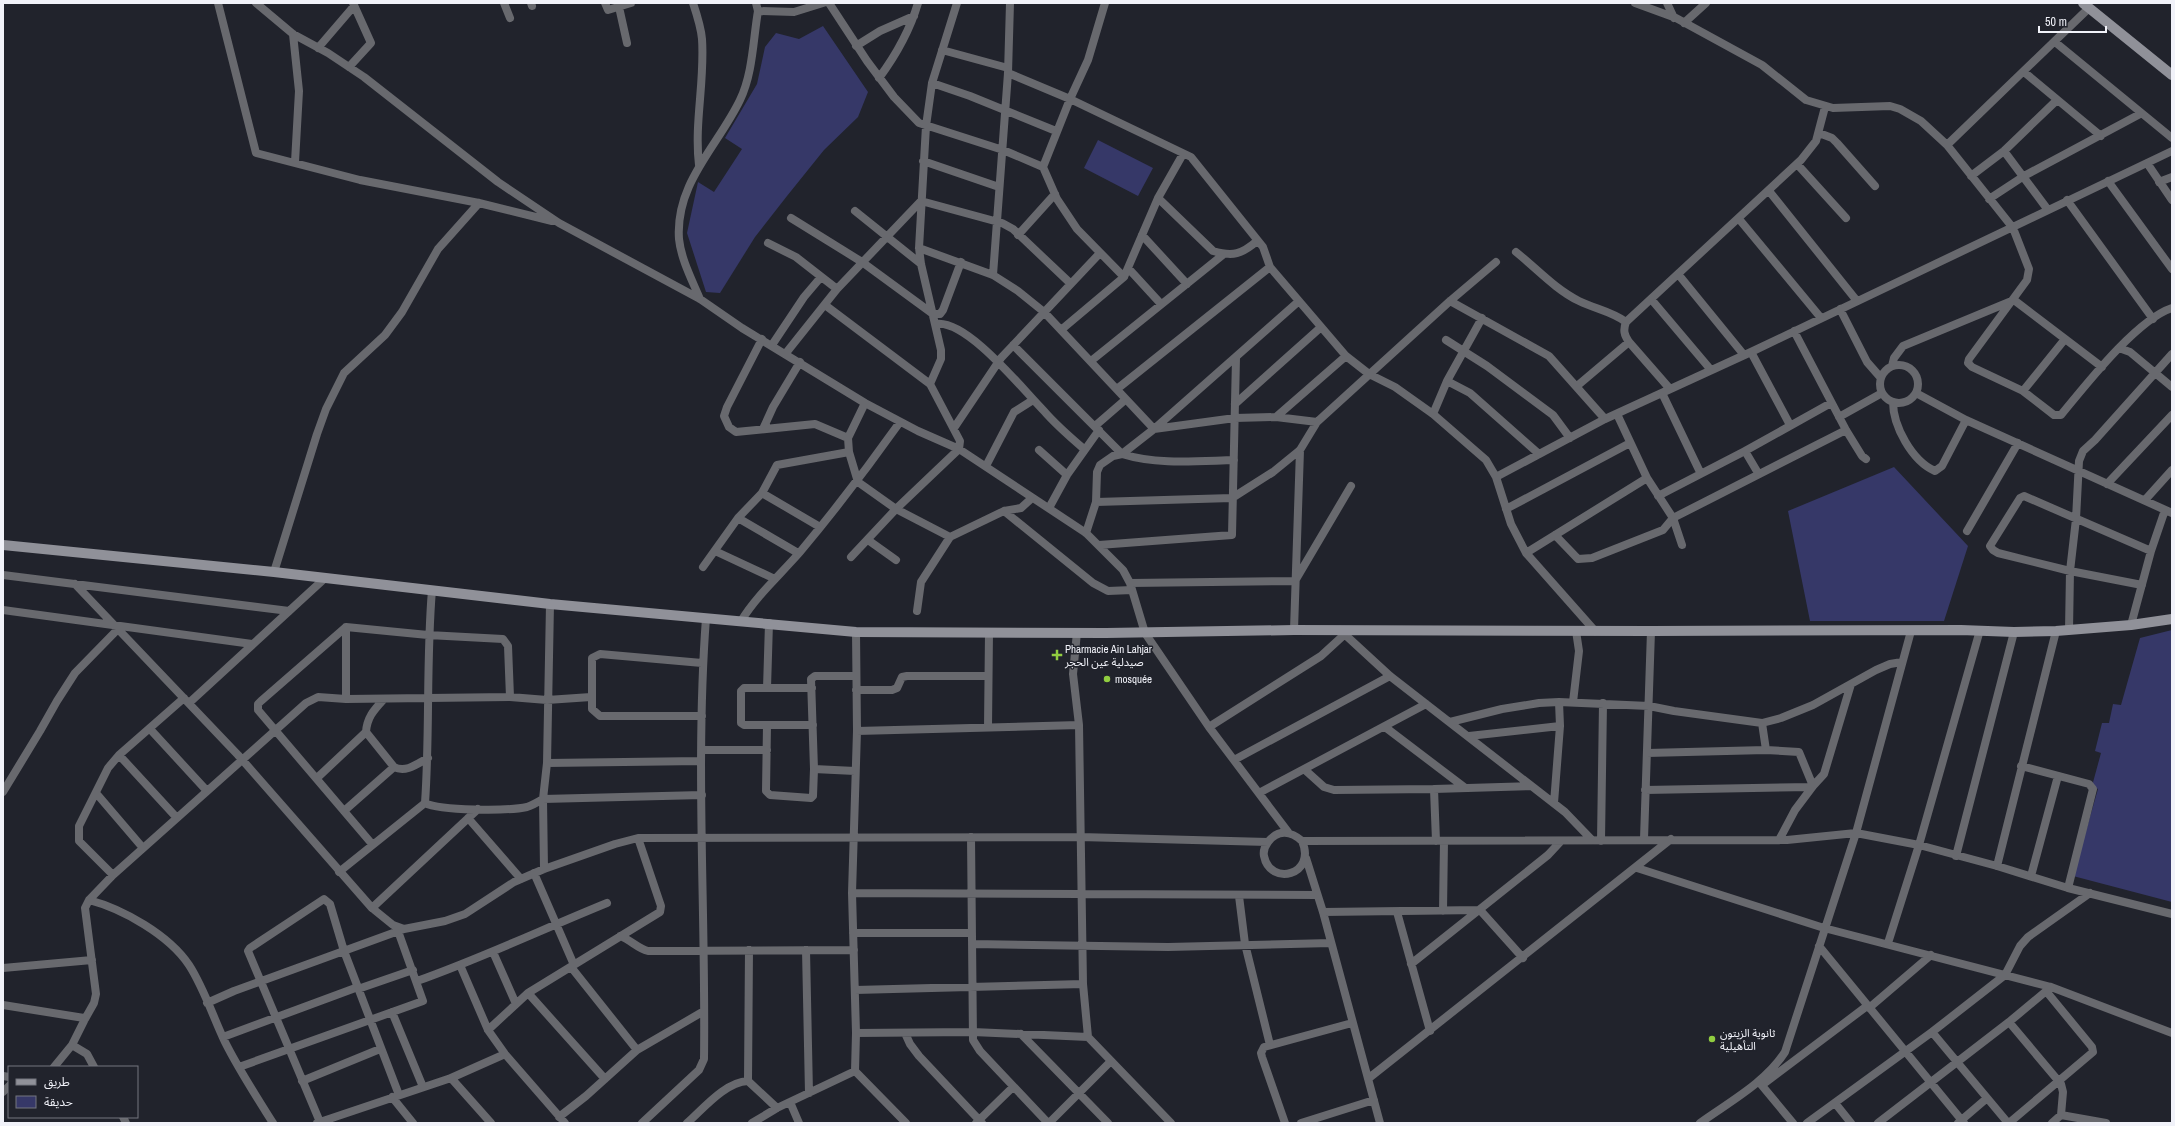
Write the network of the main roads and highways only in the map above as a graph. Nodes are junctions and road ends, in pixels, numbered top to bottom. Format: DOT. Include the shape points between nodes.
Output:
graph roads {
  1 [pos="2086,5"];
  2 [pos="2172,75"];
  3 [pos="3,545"];
  4 [pos="2172,619"];
  1 -- 2 [label="main road"];
  3 -- 4 [label="main road" via="274,572 550,604 856,632 2014,632 2131,625"];
}
